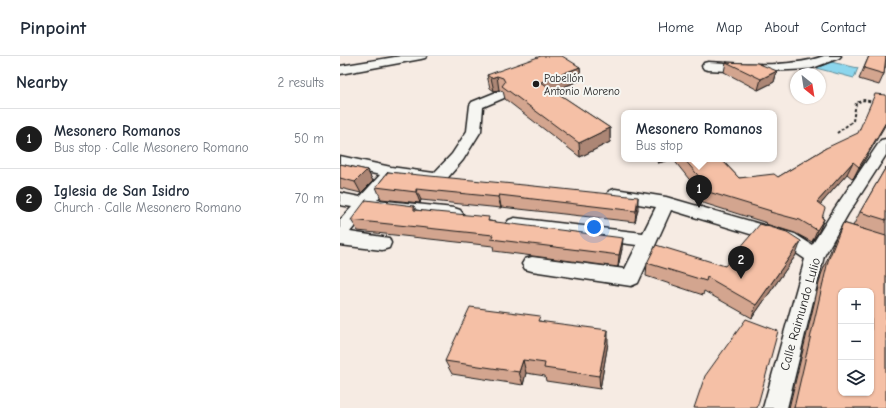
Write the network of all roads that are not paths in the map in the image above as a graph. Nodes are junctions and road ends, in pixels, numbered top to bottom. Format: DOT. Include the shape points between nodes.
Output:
graph roads {
  1 [pos="421,56"];
  2 [pos="835,56"];
  3 [pos="708,66"];
  4 [pos="340,70"];
  5 [pos="499,95"];
  6 [pos="886,143"];
  7 [pos="340,161"];
  8 [pos="391,172"];
  9 [pos="438,178"];
  10 [pos="461,180"];
  11 [pos="602,194"];
  12 [pos="340,198"];
  13 [pos="666,203"];
  14 [pos="365,204"];
  15 [pos="471,216"];
  16 [pos="515,224"];
  17 [pos="340,232"];
  18 [pos="340,238"];
  19 [pos="648,240"];
  20 [pos="382,243"];
  21 [pos="816,256"];
  22 [pos="532,264"];
  23 [pos="775,408"];
  1 -- 4 [label="street"];
  2 -- 3 [label="street" via="810,65 746,68"];
  5 -- 9 [label="street" via="477,106 474,131 458,157"];
  6 -- 21 [label="street, Calle Raimundo Lulio" via="839,229"];
  7 -- 8 [label="street"];
  8 -- 9 [label="street"];
  8 -- 14 [label="street"];
  9 -- 10 [label="street"];
  11 -- 13 [label="street"];
  12 -- 14 [label="street"];
  13 -- 19 [label="street"];
  13 -- 21 [label="street" via="790,239"];
  14 -- 15 [label="street"];
  14 -- 17 [label="street"];
  16 -- 19 [label="street"];
  18 -- 20 [label="street"];
  19 -- 22 [label="street" via="631,278"];
  21 -- 23 [label="street, Calle Raimundo Lulio"];
}
